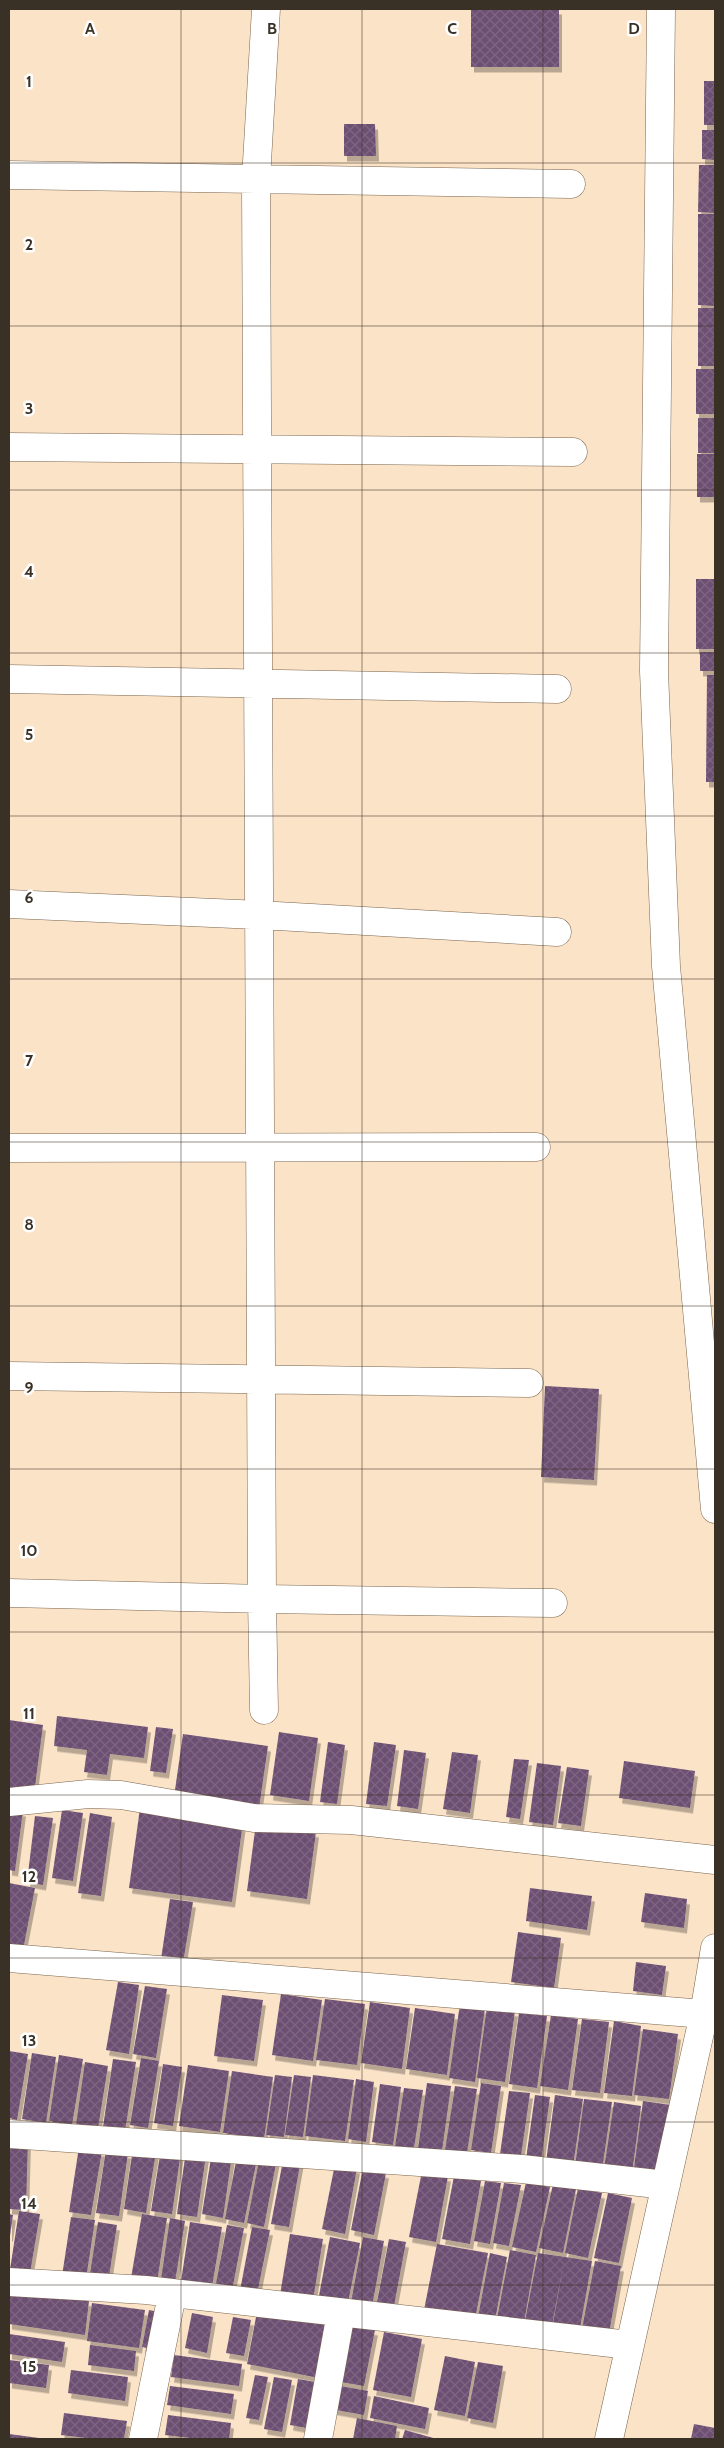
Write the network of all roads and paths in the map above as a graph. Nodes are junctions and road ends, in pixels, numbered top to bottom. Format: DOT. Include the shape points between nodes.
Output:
graph roads {
  1 [pos="266,9"];
  2 [pos="661,9"];
  3 [pos="9,175"];
  4 [pos="256,179"];
  5 [pos="572,184"];
  6 [pos="9,447"];
  7 [pos="257,449"];
  8 [pos="573,452"];
  9 [pos="9,679"];
  10 [pos="258,684"];
  11 [pos="557,688"];
  12 [pos="9,904"];
  13 [pos="259,915"];
  14 [pos="557,932"];
  15 [pos="260,1147"];
  16 [pos="536,1147"];
  17 [pos="9,1148"];
  18 [pos="9,1376"];
  19 [pos="261,1380"];
  20 [pos="529,1383"];
  21 [pos="715,1508"];
  22 [pos="9,1593"];
  23 [pos="262,1600"];
  24 [pos="553,1603"];
  25 [pos="264,1710"];
  26 [pos="9,1802"];
  27 [pos="715,1860"];
  28 [pos="715,1948"];
  29 [pos="9,1958"];
  30 [pos="704,2014"];
  31 [pos="9,2134"];
  32 [pos="666,2184"];
  33 [pos="9,2282"];
  34 [pos="172,2295"];
  35 [pos="341,2313"];
  36 [pos="629,2345"];
  37 [pos="143,2439"];
  38 [pos="318,2439"];
  39 [pos="609,2439"];
  1 -- 4 [label="street"];
  2 -- 21 [label="street" via="654,671 666,966"];
  3 -- 4 [label="street"];
  4 -- 5 [label="street"];
  4 -- 7 [label="street"];
  6 -- 7 [label="street"];
  7 -- 8 [label="street"];
  7 -- 10 [label="street"];
  9 -- 10 [label="street"];
  10 -- 11 [label="street"];
  10 -- 13 [label="street"];
  12 -- 13 [label="street"];
  13 -- 14 [label="street"];
  13 -- 15 [label="street"];
  15 -- 16 [label="street"];
  15 -- 17 [label="street"];
  15 -- 19 [label="street"];
  18 -- 19 [label="street"];
  19 -- 20 [label="street"];
  19 -- 23 [label="street"];
  22 -- 23 [label="street"];
  23 -- 24 [label="street"];
  23 -- 25 [label="street"];
  26 -- 27 [label="street" via="88,1794 120,1795 254,1818 351,1820"];
  28 -- 30 [label="street"];
  29 -- 30 [label="street"];
  30 -- 32 [label="street"];
  31 -- 32 [label="street" via="522,2169"];
  32 -- 36 [label="street"];
  33 -- 34 [label="street" via="146,2290"];
  34 -- 35 [label="street"];
  34 -- 37 [label="street"];
  35 -- 36 [label="street"];
  35 -- 38 [label="street"];
  36 -- 39 [label="street"];
}
